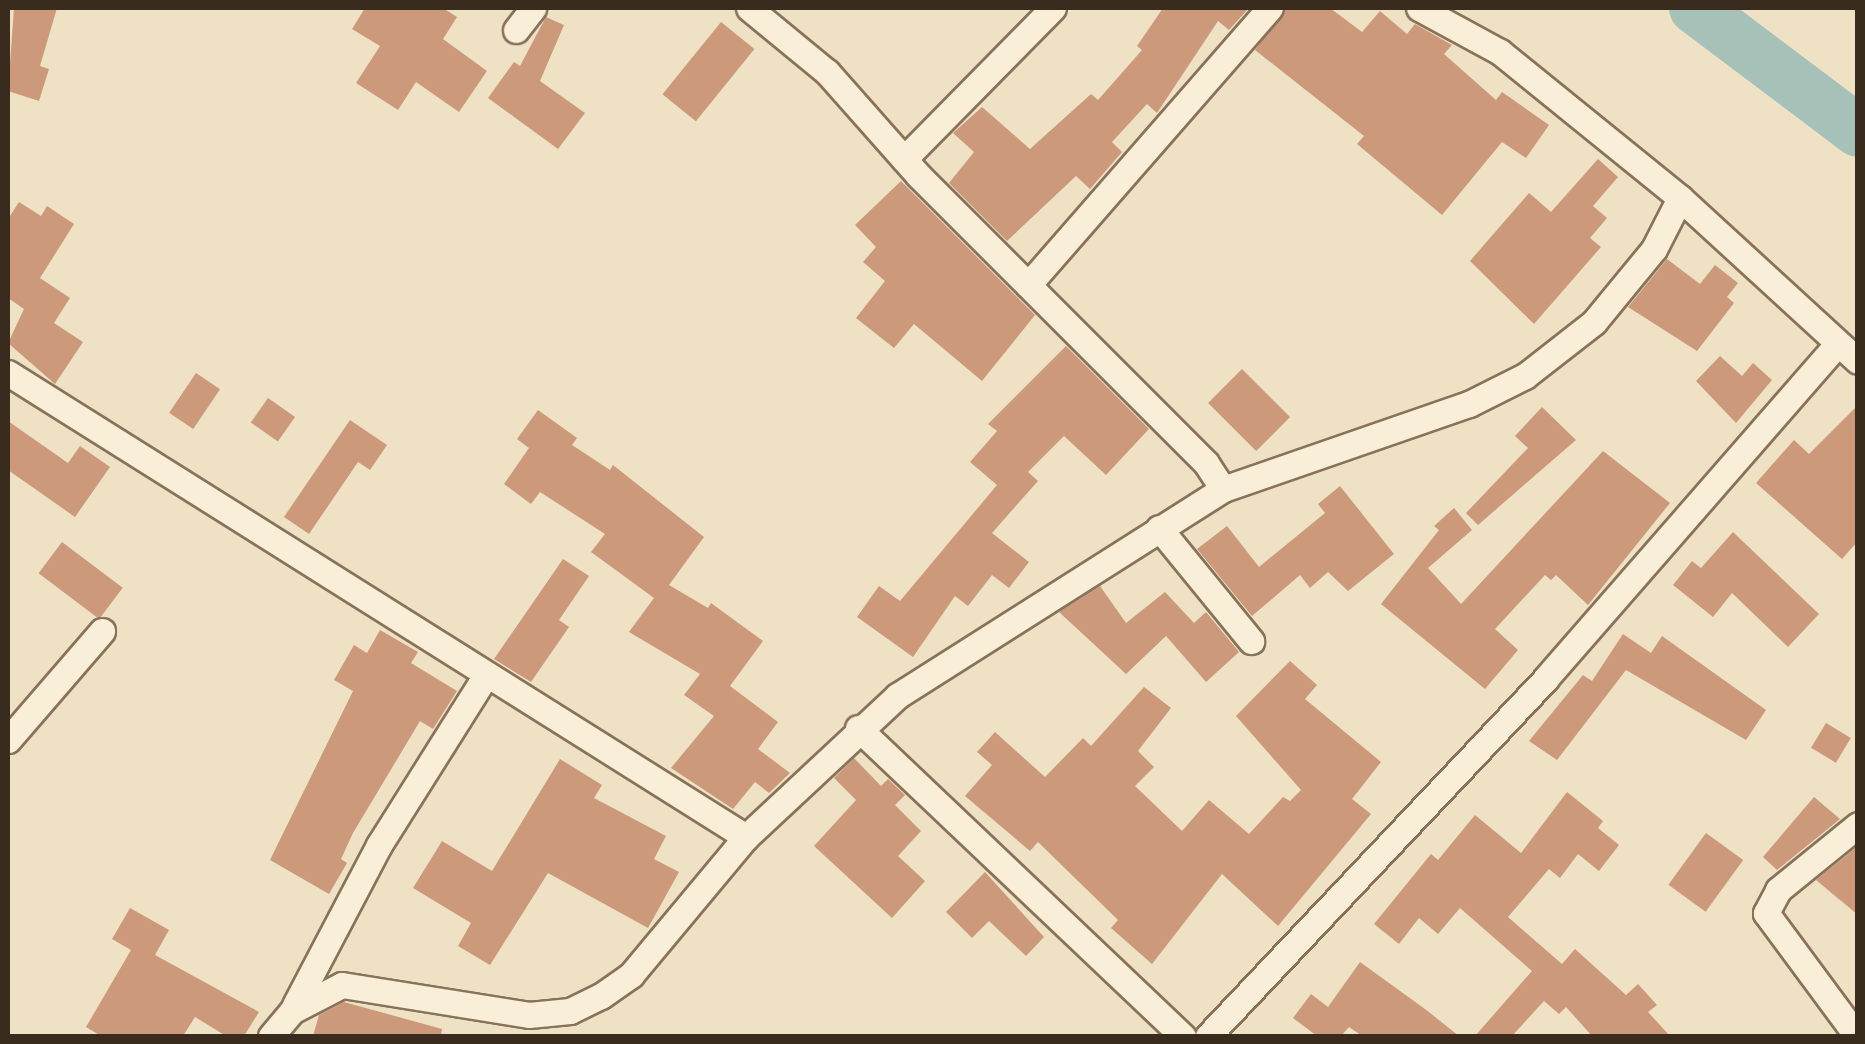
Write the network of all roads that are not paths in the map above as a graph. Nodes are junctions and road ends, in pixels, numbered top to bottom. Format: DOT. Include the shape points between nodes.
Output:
graph roads {
  1 [pos="533,8"];
  2 [pos="750,8"];
  3 [pos="1053,8"];
  4 [pos="1270,8"];
  5 [pos="1418,8"];
  6 [pos="516,30"];
  7 [pos="904,159"];
  8 [pos="1680,198"];
  9 [pos="1028,285"];
  10 [pos="1847,353"];
  11 [pos="8,373"];
  12 [pos="1222,489"];
  13 [pos="1159,528"];
  14 [pos="102,631"];
  15 [pos="1251,641"];
  16 [pos="485,676"];
  17 [pos="858,728"];
  18 [pos="8,740"];
  19 [pos="1858,825"];
  20 [pos="746,837"];
  21 [pos="292,1011"];
  22 [pos="271,1036"];
  23 [pos="1183,1036"];
  24 [pos="1208,1036"];
  25 [pos="1856,1036"];
  1 -- 6 [label="street"];
  2 -- 7 [label="street" via="827,72"];
  3 -- 7 [label="street"];
  4 -- 9 [label="street"];
  5 -- 8 [label="street" via="1500,52"];
  7 -- 9 [label="street"];
  8 -- 10 [label="street"];
  8 -- 12 [label="street" via="1654,249 1594,322 1525,376 1469,404"];
  9 -- 12 [label="street" via="1206,463"];
  10 -- 24 [label="street"];
  11 -- 16 [label="street"];
  12 -- 13 [label="street"];
  13 -- 15 [label="street"];
  13 -- 17 [label="street" via="896,696"];
  14 -- 18 [label="street"];
  16 -- 20 [label="street"];
  16 -- 21 [label="street" via="379,844"];
  17 -- 20 [label="street"];
  17 -- 23 [label="street"];
  19 -- 25 [label="street" via="1778,890 1766,913"];
  20 -- 21 [label="street" via="631,975 570,1011 530,1015 342,985"];
  21 -- 22 [label="street"];
}
